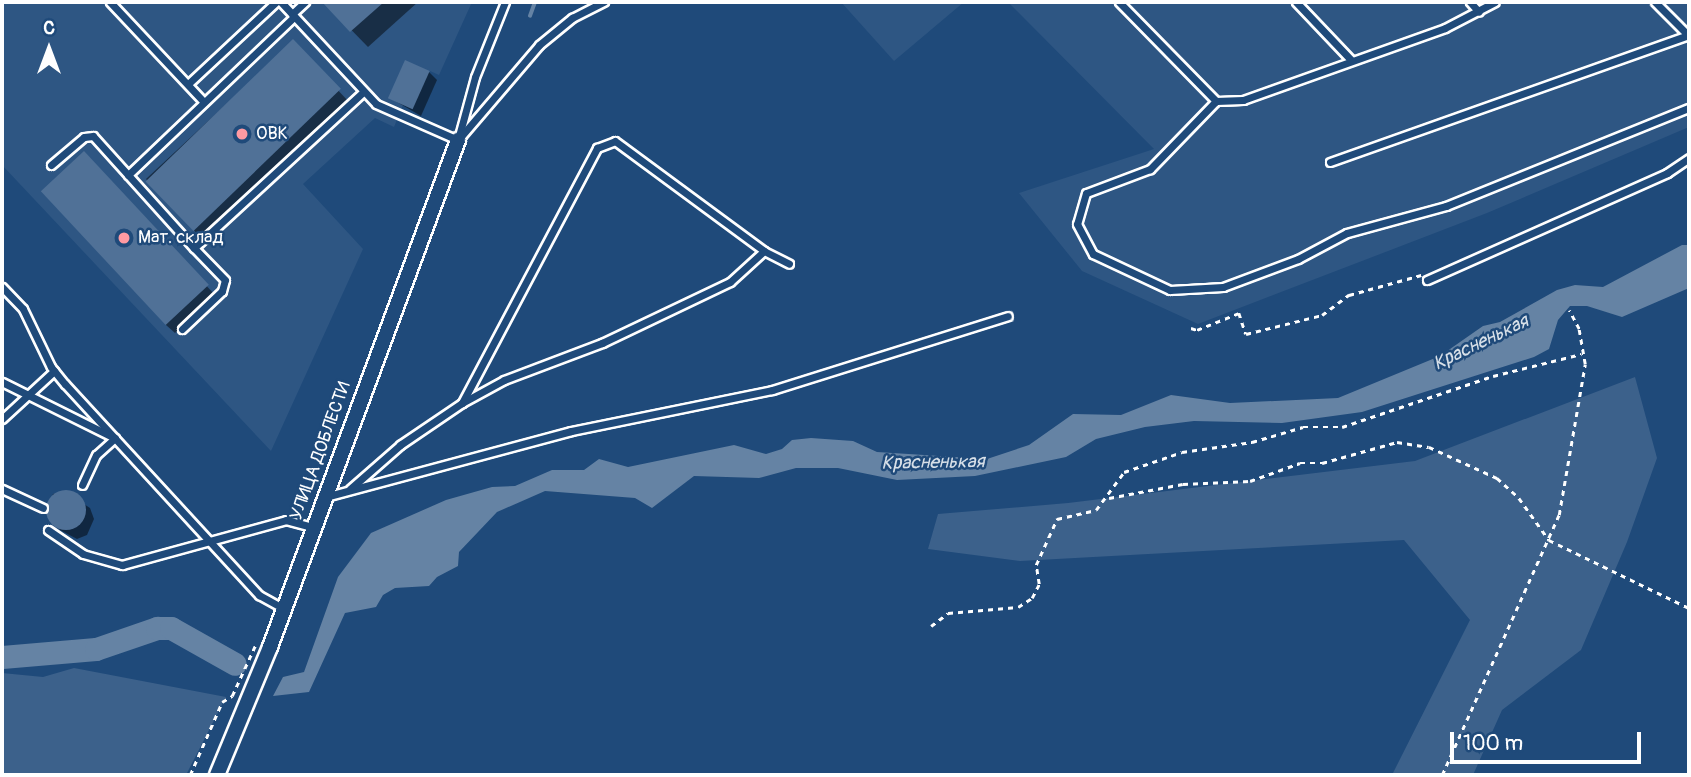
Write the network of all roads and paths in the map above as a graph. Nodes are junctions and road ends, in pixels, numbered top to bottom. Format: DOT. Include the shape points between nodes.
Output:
graph roads {
  1 [pos="110,2"];
  2 [pos="278,2"];
  3 [pos="305,2"];
  4 [pos="505,2"];
  5 [pos="604,2"];
  6 [pos="1119,2"];
  7 [pos="1296,2"];
  8 [pos="1470,2"];
  9 [pos="1495,2"];
  10 [pos="1655,2"];
  11 [pos="1479,12"];
  12 [pos="293,15"];
  13 [pos="1689,36"];
  14 [pos="1351,60"];
  15 [pos="188,84"];
  16 [pos="363,91"];
  17 [pos="1216,101"];
  18 [pos="204,102"];
  19 [pos="1689,107"];
  20 [pos="458,140"];
  21 [pos="1689,158"];
  22 [pos="1330,162"];
  23 [pos="51,165"];
  24 [pos="128,175"];
  25 [pos="194,248"];
  26 [pos="764,251"];
  27 [pos="789,264"];
  28 [pos="1438,276"];
  29 [pos="1427,281"];
  30 [pos="2,287"];
  31 [pos="1569,310"];
  32 [pos="1008,316"];
  33 [pos="1191,328"];
  34 [pos="182,329"];
  35 [pos="1581,354"];
  36 [pos="54,371"];
  37 [pos="2,382"];
  38 [pos="26,395"];
  39 [pos="461,403"];
  40 [pos="2,419"];
  41 [pos="115,438"];
  42 [pos="82,485"];
  43 [pos="2,489"];
  44 [pos="346,492"];
  45 [pos="324,497"];
  46 [pos="1108,498"];
  47 [pos="43,508"];
  48 [pos="313,527"];
  49 [pos="48,530"];
  50 [pos="1549,540"];
  51 [pos="212,544"];
  52 [pos="1689,608"];
  53 [pos="284,609"];
  54 [pos="931,625"];
  55 [pos="276,630"];
  56 [pos="190,775"];
  57 [pos="217,775"];
  58 [pos="1442,775"];
  1 -- 15 [label="lane"];
  2 -- 12 [label="lane"];
  2 -- 15 [label="lane"];
  3 -- 12 [label="lane"];
  4 -- 20 [label="lane" via="475,77"];
  5 -- 20 [label="lane" via="572,18 539,45"];
  6 -- 17 [label="lane"];
  7 -- 14 [label="lane"];
  8 -- 11 [label="lane"];
  9 -- 11 [label="lane"];
  10 -- 13 [label="lane"];
  11 -- 14 [label="lane"];
  12 -- 16 [label="lane"];
  12 -- 18 [label="lane"];
  13 -- 22 [label="lane"];
  14 -- 17 [label="lane" via="1243,100"];
  15 -- 18 [label="lane"];
  16 -- 20 [label="lane" via="376,104"];
  16 -- 25 [label="lane"];
  17 -- 19 [label="lane" via="1150,169 1086,194 1077,223 1093,254 1170,290 1223,287 1298,259 1347,233 1446,206"];
  18 -- 24 [label="lane"];
  20 -- 45 [label="street, УЛИЦА ДОБЛЕСТИ"];
  21 -- 28 [label="lane" via="1667,173"];
  23 -- 24 [label="lane" via="84,137 93,136"];
  24 -- 25 [label="lane"];
  25 -- 34 [label="lane" via="225,280 222,291"];
  26 -- 27 [label="lane"];
  26 -- 39 [label="lane" via="730,282"];
  26 -- 39 [label="lane" via="615,141 597,148"];
  28 -- 29 [label="lane"];
  28 -- 33 [label="path" via="1414,275 1370,287 1321,315 1245,334 1240,313 1197,330"];
  30 -- 36 [label="lane" via="23,309"];
  31 -- 35 [label="path" via="1579,329"];
  32 -- 44 [label="lane" via="772,390 571,431"];
  35 -- 46 [label="path" via="1493,376 1342,427 1303,427 1252,442 1182,452 1124,472"];
  35 -- 50 [label="path" via="1585,364 1559,516"];
  36 -- 38 [label="lane"];
  36 -- 41 [label="lane"];
  37 -- 38 [label="lane"];
  38 -- 40 [label="lane"];
  38 -- 41 [label="lane"];
  39 -- 44 [label="lane" via="400,445"];
  41 -- 42 [label="lane" via="96,455"];
  41 -- 51 [label="lane"];
  43 -- 47 [label="lane"];
  44 -- 45 [label="lane"];
  45 -- 48 [label="street, УЛИЦА ДОБЛЕСТИ"];
  46 -- 50 [label="path" via="1161,487 1250,481 1300,463 1339,460 1397,442 1429,447 1497,478 1519,498"];
  46 -- 54 [label="path" via="1096,510 1057,519 1036,565 1039,584 1032,598 1018,607 948,613"];
  48 -- 51 [label="lane" via="286,520"];
  48 -- 53 [label="street, УЛИЦА ДОБЛЕСТИ"];
  49 -- 51 [label="lane" via="83,554 122,565"];
  50 -- 52 [label="path"];
  50 -- 58 [label="path"];
  51 -- 53 [label="lane" via="259,595"];
  53 -- 55 [label="street, УЛИЦА ДОБЛЕСТИ"];
  55 -- 56 [label="path" via="254,646 232,696 222,702"];
  55 -- 57 [label="street, УЛИЦА ДОБЛЕСТИ"];
}
